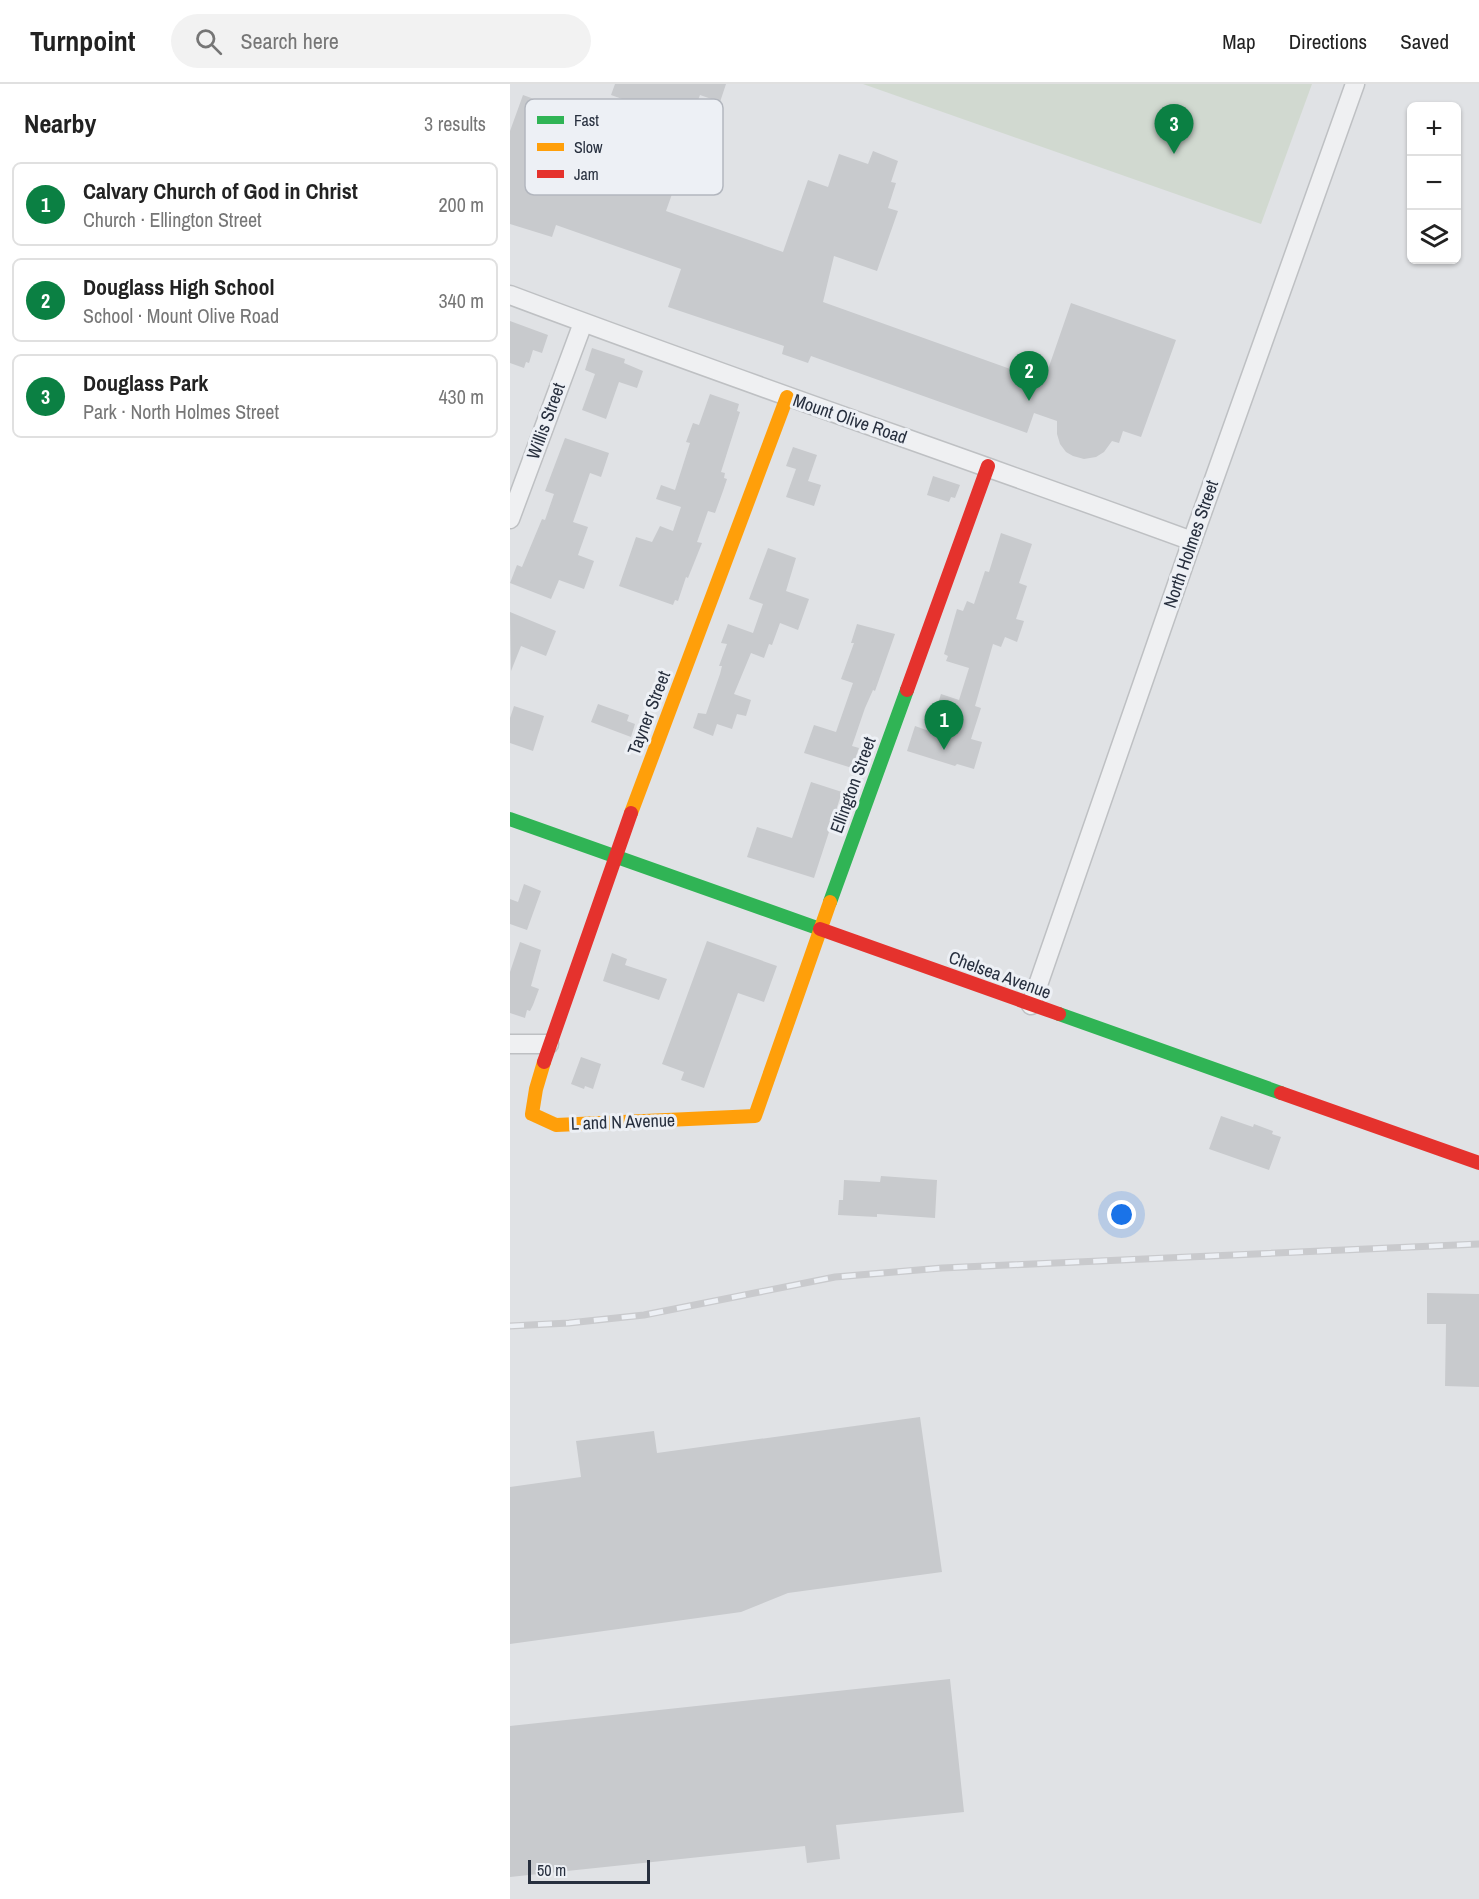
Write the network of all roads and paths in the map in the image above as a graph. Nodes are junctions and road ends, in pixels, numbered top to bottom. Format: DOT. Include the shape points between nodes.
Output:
graph roads {
  1 [pos="1355,84"];
  2 [pos="510,295"];
  3 [pos="583,323"];
  4 [pos="787,397"];
  5 [pos="988,466"];
  6 [pos="510,519"];
  7 [pos="1192,541"];
  8 [pos="510,819"];
  9 [pos="615,857"];
  10 [pos="820,929"];
  11 [pos="1031,1005"];
  12 [pos="510,1044"];
  13 [pos="549,1044"];
  14 [pos="755,1116"];
  15 [pos="1479,1163"];
  1 -- 7 [label="street, North Holmes Street"];
  2 -- 3 [label="street, Mount Olive Road"];
  3 -- 4 [label="street, Mount Olive Road"];
  3 -- 6 [label="street, Willis Street"];
  4 -- 5 [label="street, Mount Olive Road"];
  4 -- 9 [label="street, Tayner Street"];
  5 -- 7 [label="street, Mount Olive Road"];
  5 -- 10 [label="street, Ellington Street"];
  7 -- 11 [label="street, North Holmes Street"];
  8 -- 9 [label="street, Chelsea Avenue"];
  9 -- 10 [label="street, Chelsea Avenue"];
  9 -- 13 [label="street, Tayner Street"];
  10 -- 11 [label="street, Chelsea Avenue"];
  10 -- 14 [label="street, Ellington Street"];
  11 -- 15 [label="street, Chelsea Avenue"];
  12 -- 13 [label="street"];
  13 -- 14 [label="street, L and N Avenue" via="532,1114 556,1125"];
}
